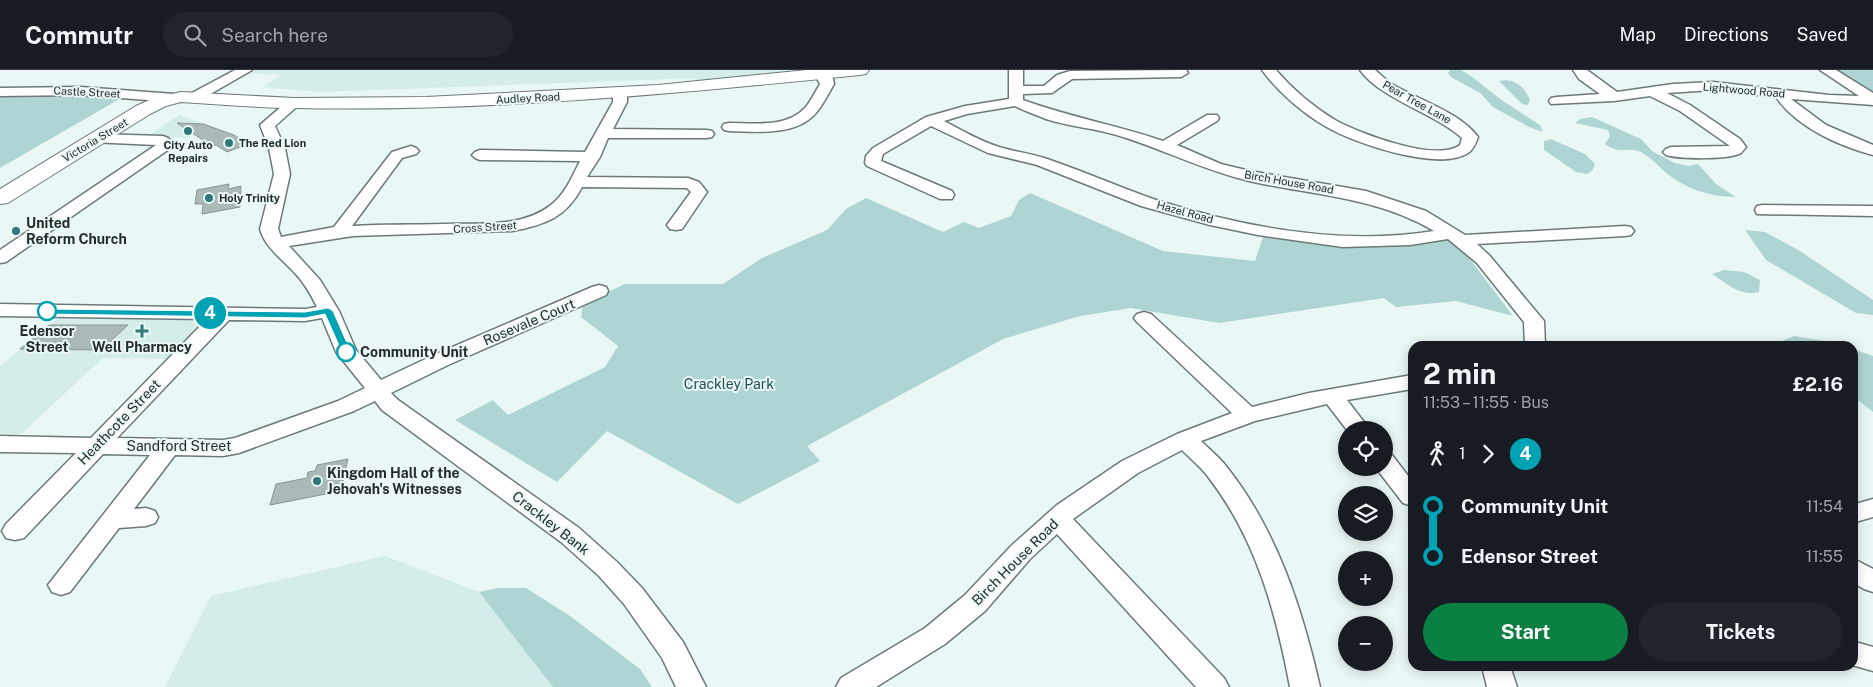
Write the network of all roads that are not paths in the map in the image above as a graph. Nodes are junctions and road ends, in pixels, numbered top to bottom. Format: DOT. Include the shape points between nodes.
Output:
graph roads {
  1 [pos="245,70"];
  2 [pos="860,70"];
  3 [pos="1016,70"];
  4 [pos="1269,70"];
  5 [pos="1367,70"];
  6 [pos="1580,70"];
  7 [pos="1827,71"];
  8 [pos="821,73"];
  9 [pos="1181,73"];
  10 [pos="0,92"];
  11 [pos="620,92"];
  12 [pos="1654,92"];
  13 [pos="1779,92"];
  14 [pos="1016,96"];
  15 [pos="1614,97"];
  16 [pos="174,98"];
  17 [pos="195,98"];
  18 [pos="1873,100"];
  19 [pos="294,104"];
  20 [pos="1576,110"];
  21 [pos="1212,118"];
  22 [pos="931,120"];
  23 [pos="729,126"];
  24 [pos="604,133"];
  25 [pos="707,134"];
  26 [pos="96,139"];
  27 [pos="1165,146"];
  28 [pos="1873,150"];
  29 [pos="410,151"];
  30 [pos="1671,152"];
  31 [pos="480,155"];
  32 [pos="592,157"];
  33 [pos="577,182"];
  34 [pos="946,195"];
  35 [pos="1,197"];
  36 [pos="1763,210"];
  37 [pos="1873,211"];
  38 [pos="676,225"];
  39 [pos="1625,231"];
  40 [pos="339,232"];
  41 [pos="1457,236"];
  42 [pos="275,243"];
  43 [pos="0,258"];
  44 [pos="599,291"];
  45 [pos="328,311"];
  46 [pos="224,313"];
  47 [pos="4,314"];
  48 [pos="1144,318"];
  49 [pos="1535,341"];
  50 [pos="1408,383"];
  51 [pos="377,391"];
  52 [pos="1332,396"];
  53 [pos="1248,415"];
  54 [pos="1352,421"];
  55 [pos="1185,438"];
  56 [pos="0,444"];
  57 [pos="97,445"];
  58 [pos="169,446"];
  59 [pos="1393,472"];
  60 [pos="1408,492"];
  61 [pos="1873,508"];
  62 [pos="1858,512"];
  63 [pos="146,517"];
  64 [pos="112,519"];
  65 [pos="1058,519"];
  66 [pos="14,531"];
  67 [pos="1858,572"];
  68 [pos="1873,582"];
  69 [pos="61,585"];
  70 [pos="1858,655"];
  71 [pos="1873,659"];
  72 [pos="1497,671"];
  73 [pos="691,687"];
  74 [pos="851,687"];
  75 [pos="1214,687"];
  76 [pos="1305,687"];
  77 [pos="1502,687"];
  1 -- 17 [label="street"];
  2 -- 8 [label="main road, Audley Road"];
  3 -- 14 [label="street"];
  4 -- 5 [label="street, Pear Tree Lane" via="1328,122 1354,135 1423,154 1454,154 1468,144 1470,137 1464,130 1384,85"];
  6 -- 15 [label="street"];
  7 -- 18 [label="street"];
  8 -- 11 [label="main road, Audley Road"];
  8 -- 23 [label="street" via="826,84 805,115 775,127"];
  9 -- 14 [label="street" via="1076,75 1062,78 1047,90"];
  10 -- 16 [label="street, Castle Street" via="81,91"];
  11 -- 19 [label="main road, Audley Road" via="426,102"];
  11 -- 24 [label="street, Cross Street" via="620,102"];
  12 -- 13 [label="street, Lightwood Road" via="1713,86"];
  12 -- 15 [label="street, Lightwood Road"];
  12 -- 30 [label="street" via="1685,108 1738,147 1728,152"];
  13 -- 18 [label="street, Lightwood Road" via="1829,99"];
  13 -- 28 [label="street" via="1798,114 1848,143"];
  14 -- 22 [label="street"];
  14 -- 27 [label="street, Birch House Road" via="1043,114 1116,130"];
  15 -- 20 [label="street, Lightwood Road" via="1551,99"];
  16 -- 17 [label="main road, Victoria Street"];
  16 -- 26 [label="main road, Victoria Street" via="152,105"];
  17 -- 19 [label="main road, Audley Road"];
  19 -- 42 [label="street" via="267,125 278,148 282,174 269,229"];
  21 -- 27 [label="street"];
  22 -- 34 [label="street" via="878,151 874,163"];
  22 -- 41 [label="street, Hazel Road" via="993,150 1042,162 1146,202 1210,220 1343,242"];
  24 -- 25 [label="street"];
  24 -- 32 [label="street, Cross Street"];
  26 -- 35 [label="main road, Victoria Street"];
  26 -- 43 [label="street" via="163,141 167,145"];
  27 -- 41 [label="street, Birch House Road" via="1250,176 1360,195 1390,204 1420,215"];
  29 -- 40 [label="street" via="397,155"];
  31 -- 32 [label="street"];
  32 -- 33 [label="street, Cross Street"];
  33 -- 38 [label="street" via="693,185 699,192"];
  33 -- 40 [label="street, Cross Street" via="557,210 513,226"];
  36 -- 37 [label="street"];
  39 -- 41 [label="street, Hazel Road"];
  40 -- 42 [label="street, Cross Street"];
  41 -- 49 [label="street, Birch House Road" via="1483,259 1534,321"];
  42 -- 45 [label="street, Crackley Bank" via="311,280"];
  44 -- 51 [label="street, Rosevale Court" via="490,337"];
  45 -- 46 [label="street" via="305,315"];
  45 -- 51 [label="street, Crackley Bank" via="346,352"];
  46 -- 47 [label="street"];
  46 -- 57 [label="street, Heathcote Street"];
  48 -- 53 [label="street"];
  50 -- 52 [label="street, Birch House Road"];
  51 -- 58 [label="street, Sandford Street" via="346,406 239,445 223,448"];
  51 -- 73 [label="street, Crackley Bank" via="390,405 570,535 608,569 633,596 673,650"];
  52 -- 53 [label="street, Birch House Road"];
  52 -- 54 [label="street"];
  53 -- 55 [label="street, Birch House Road"];
  55 -- 65 [label="street, Birch House Road" via="1130,467"];
  55 -- 76 [label="street" via="1217,471 1256,531 1275,574"];
  56 -- 57 [label="street, Sandford Street"];
  57 -- 58 [label="street, Sandford Street"];
  57 -- 66 [label="street, Heathcote Street"];
  58 -- 64 [label="street"];
  59 -- 60 [label="street"];
  61 -- 62 [label="street"];
  63 -- 64 [label="street"];
  64 -- 69 [label="street"];
  65 -- 74 [label="street, Birch House Road" via="1021,552 975,603 935,636"];
  65 -- 75 [label="street"];
  67 -- 68 [label="street"];
  70 -- 71 [label="street"];
  72 -- 77 [label="street"];
}
